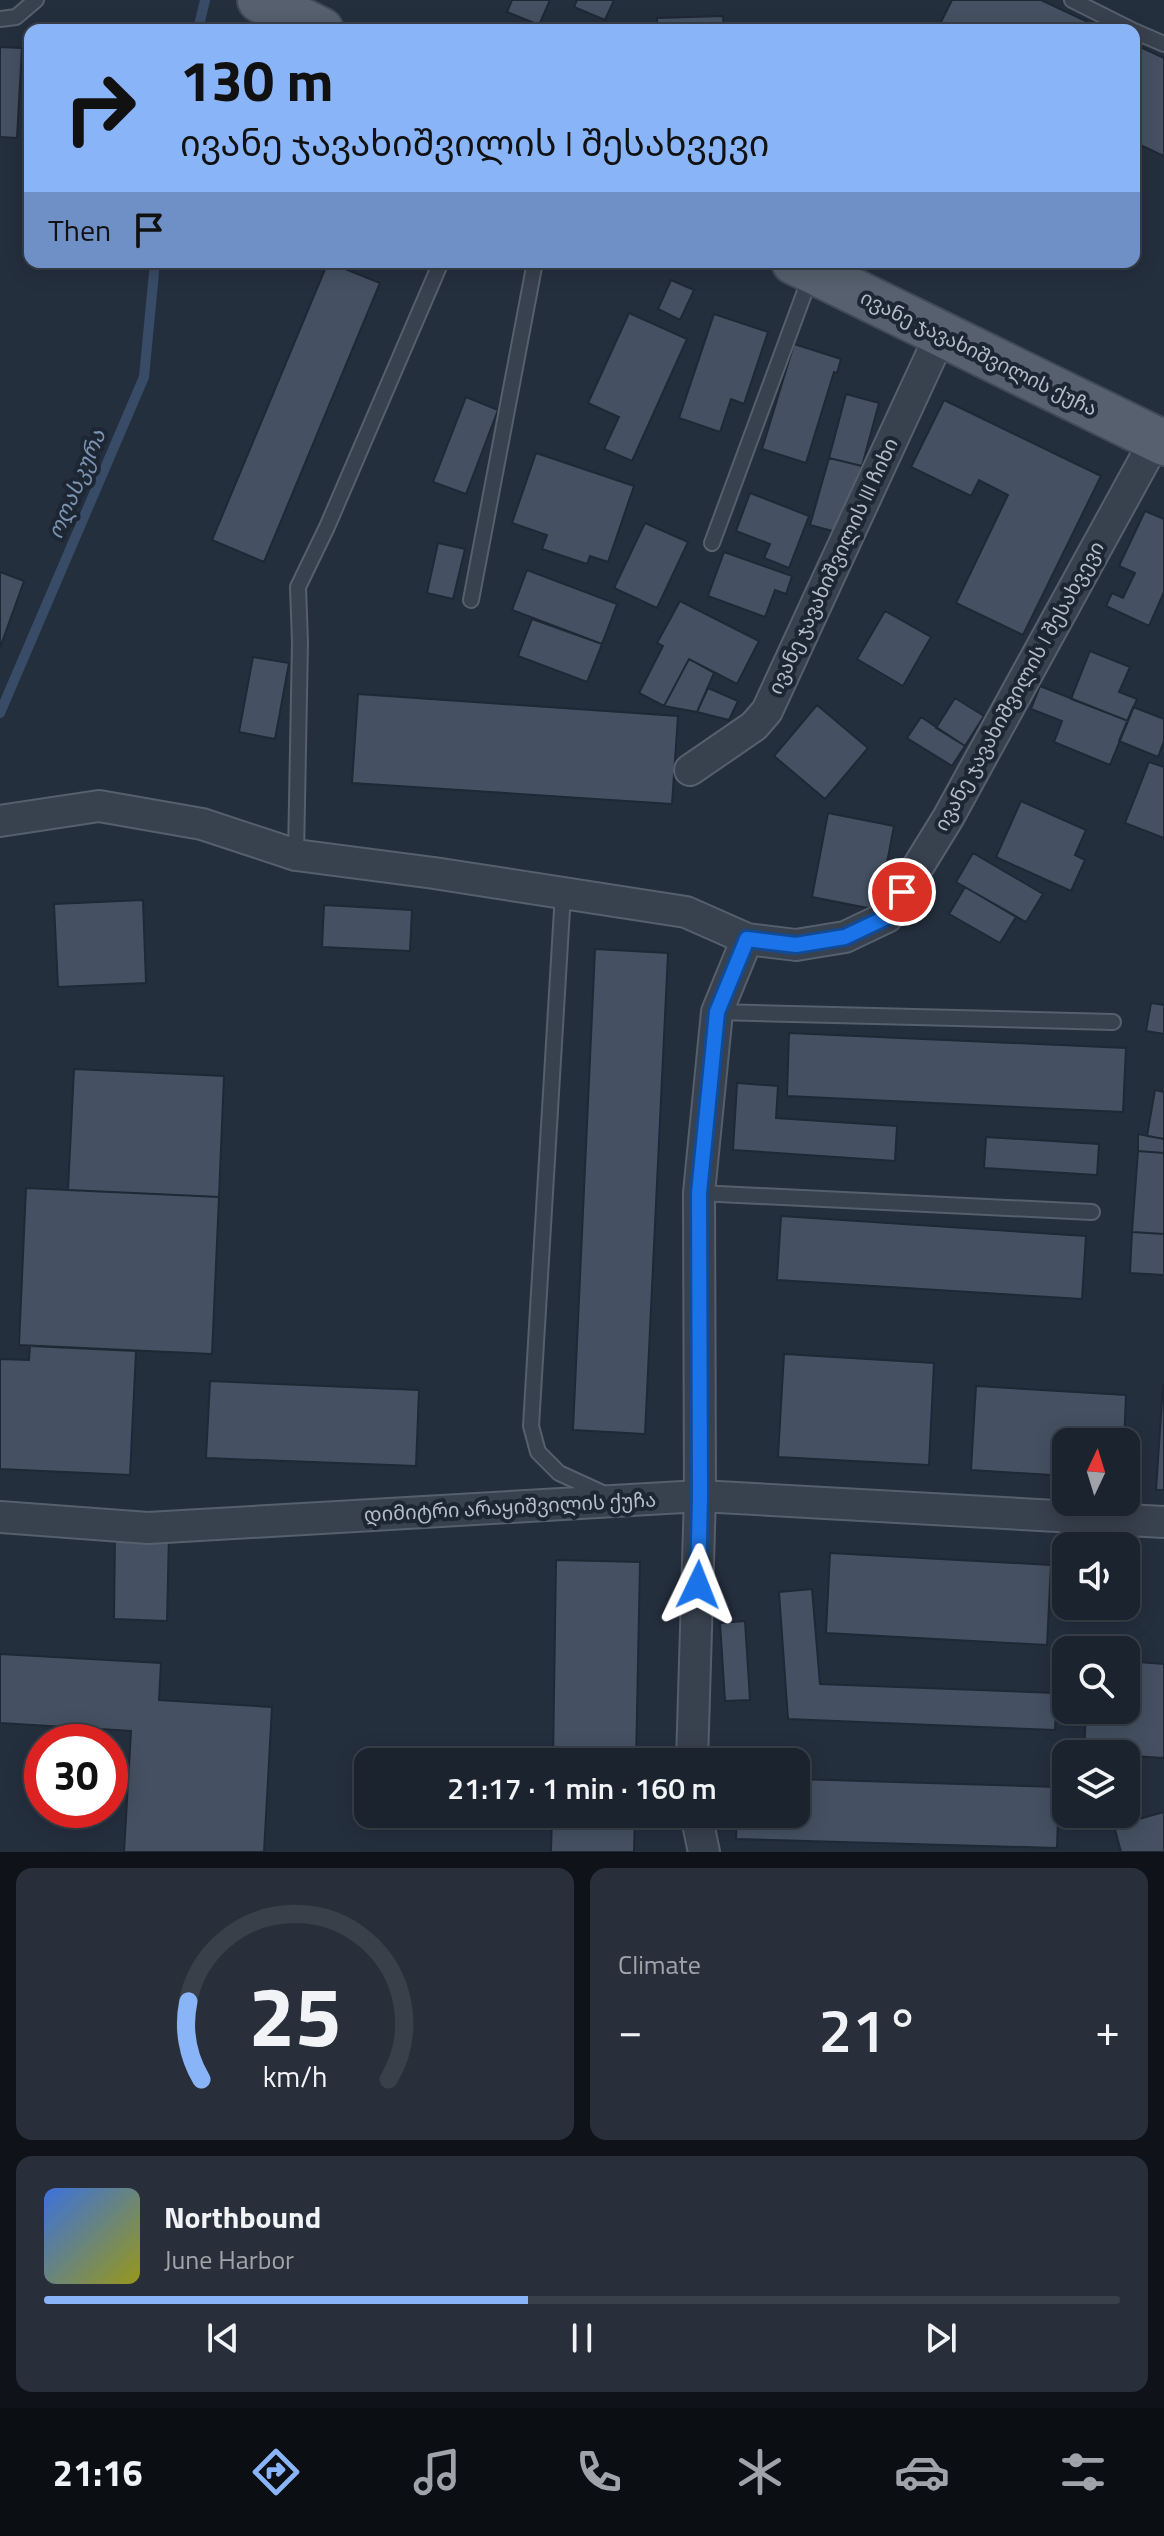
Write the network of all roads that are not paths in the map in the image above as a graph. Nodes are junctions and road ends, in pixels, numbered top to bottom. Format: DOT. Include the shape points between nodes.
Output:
graph roads {
  1 [pos="36,0"];
  2 [pos="260,0"];
  3 [pos="1072,0"];
  4 [pos="0,19"];
  5 [pos="319,19"];
  6 [pos="1121,24"];
  7 [pos="1140,33"];
  8 [pos="1164,44"];
  9 [pos="438,268"];
  10 [pos="534,268"];
  11 [pos="803,268"];
  12 [pos="805,268"];
  13 [pos="941,334"];
  14 [pos="1160,441"];
  15 [pos="712,543"];
  16 [pos="471,600"];
  17 [pos="690,770"];
  18 [pos="0,821"];
  19 [pos="296,855"];
  20 [pos="563,893"];
  21 [pos="747,939"];
  22 [pos="717,1012"];
  23 [pos="1113,1022"];
  24 [pos="699,1193"];
  25 [pos="1092,1212"];
  26 [pos="700,1496"];
  27 [pos="619,1501"];
  28 [pos="0,1517"];
  29 [pos="1164,1522"];
  30 [pos="692,1748"];
  31 [pos="699,1828"];
  32 [pos="704,1852"];
  1 -- 4 [label="lane" via="16,17"];
  2 -- 5 [label="main road"];
  3 -- 6 [label="lane"];
  7 -- 8 [label="lane"];
  9 -- 19 [label="lane" via="298,587"];
  10 -- 16 [label="lane"];
  11 -- 15 [label="lane"];
  12 -- 13 [label="main road, ივანე ჯავახიშვილის ქუჩა"];
  13 -- 14 [label="main road, ივანე ჯავახიშვილის ქუჩა"];
  13 -- 17 [label="street, ივანე ჯავახიშვილის III ჩიხი" via="767,711"];
  14 -- 21 [label="street, ივანე ჯავახიშვილის I შესახვევი" via="887,917 845,937 796,945"];
  18 -- 19 [label="street, ივანე ჯავახიშვილის I შესახვევი" via="99,806 202,824"];
  19 -- 20 [label="street, ივანე ჯავახიშვილის I შესახვევი"];
  20 -- 21 [label="street, ივანე ჯავახიშვილის I შესახვევი" via="686,912"];
  20 -- 27 [label="lane" via="531,1426 538,1452 559,1473"];
  21 -- 22 [label="street"];
  22 -- 23 [label="lane"];
  22 -- 24 [label="street"];
  24 -- 25 [label="lane"];
  24 -- 26 [label="street"];
  26 -- 27 [label="street, დიმიტრი არაყიშვილის ქუჩა"];
  26 -- 29 [label="street, დიმიტრი არაყიშვილის ქუჩა"];
  26 -- 30 [label="street"];
  27 -- 28 [label="street, დიმიტრი არაყიშვილის ქუჩა" via="148,1528"];
  31 -- 32 [label="street"];
}
